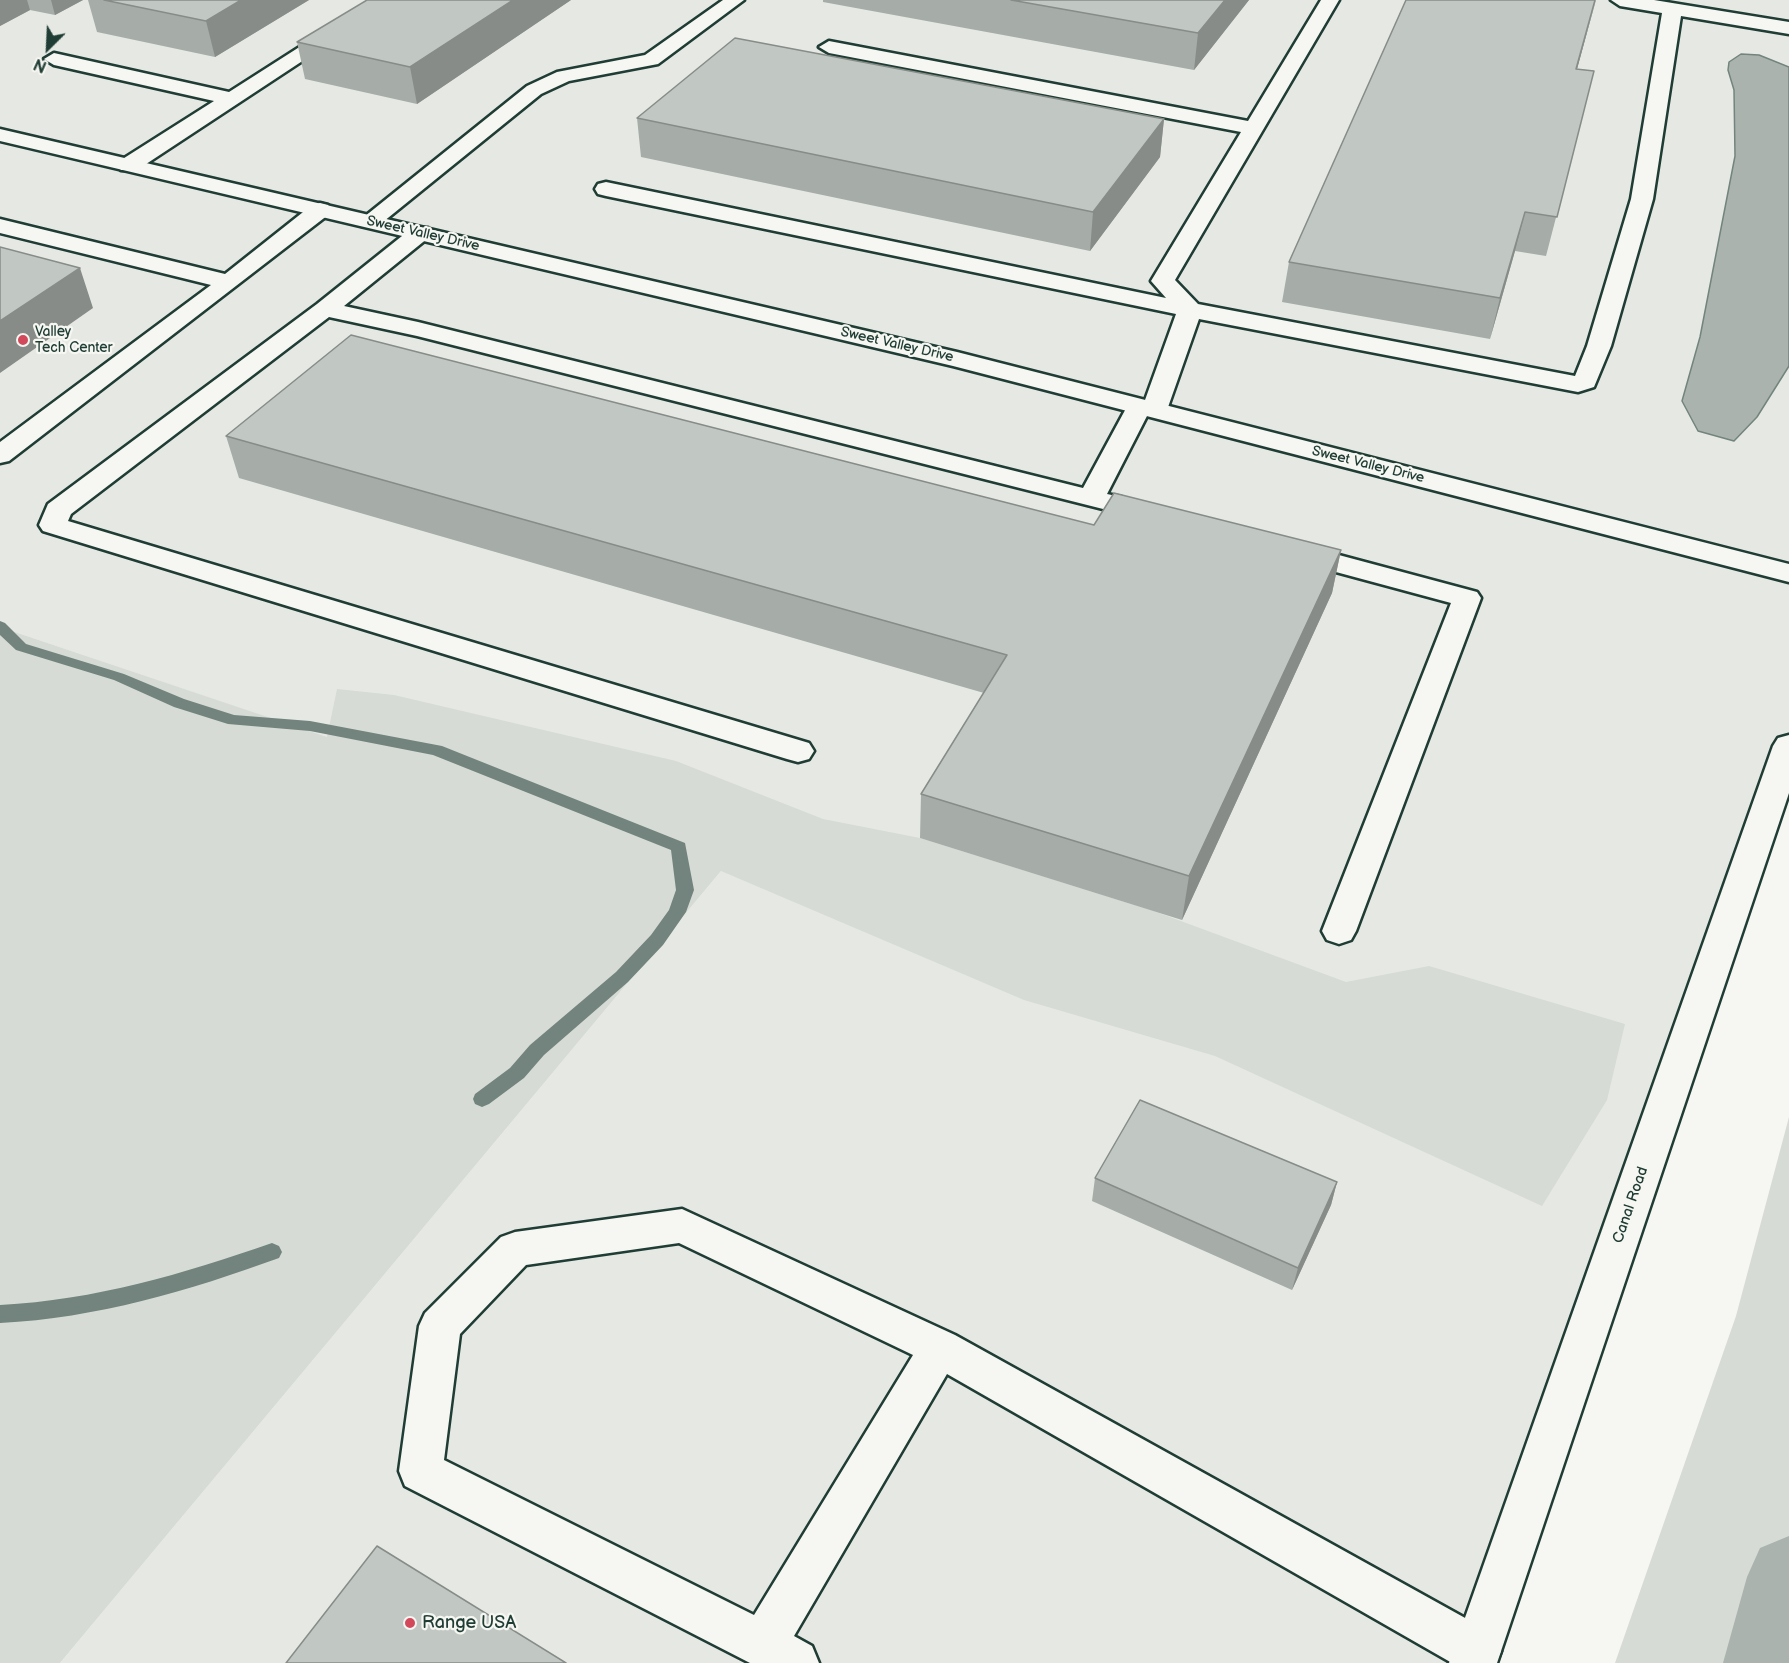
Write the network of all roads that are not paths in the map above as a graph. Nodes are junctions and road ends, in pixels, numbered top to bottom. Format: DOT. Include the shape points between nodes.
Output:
graph roads {
  1 [pos="386,0"];
  2 [pos="735,0"];
  3 [pos="1330,0"];
  4 [pos="1620,0"];
  5 [pos="1672,10"];
  6 [pos="1789,28"];
  7 [pos="829,47"];
  8 [pos="54,59"];
  9 [pos="232,99"];
  10 [pos="1254,128"];
  11 [pos="0,135"];
  12 [pos="129,165"];
  13 [pos="606,189"];
  14 [pos="320,210"];
  15 [pos="369,221"];
  16 [pos="0,226"];
  17 [pos="420,233"];
  18 [pos="229,282"];
  19 [pos="326,309"];
  20 [pos="1190,310"];
  21 [pos="1147,408"];
  22 [pos="0,455"];
  23 [pos="1091,498"];
  24 [pos="1137,510"];
  25 [pos="1262,543"];
  26 [pos="1789,573"];
  27 [pos="1789,746"];
  28 [pos="798,751"];
  29 [pos="1339,931"];
  30 [pos="940,1348"];
  31 [pos="779,1654"];
  32 [pos="1475,1657"];
  1 -- 9 [label="street"];
  2 -- 15 [label="street" via="651,60 564,76 534,90"];
  3 -- 10 [label="street"];
  4 -- 5 [label="street"];
  5 -- 6 [label="street"];
  5 -- 20 [label="street" via="1642,199 1585,382 1578,384"];
  7 -- 10 [label="street"];
  8 -- 9 [label="street"];
  9 -- 12 [label="street"];
  10 -- 20 [label="street" via="1163,280"];
  11 -- 12 [label="street, Sweet Valley Drive"];
  12 -- 14 [label="street, Sweet Valley Drive"];
  13 -- 20 [label="street"];
  14 -- 15 [label="street, Sweet Valley Drive"];
  14 -- 18 [label="street"];
  15 -- 17 [label="street, Sweet Valley Drive"];
  16 -- 18 [label="street"];
  17 -- 19 [label="street"];
  17 -- 21 [label="street, Sweet Valley Drive" via="957,359"];
  18 -- 22 [label="street"];
  19 -- 23 [label="street"];
  19 -- 28 [label="street" via="58,510 53,525"];
  20 -- 21 [label="street"];
  21 -- 23 [label="street"];
  21 -- 26 [label="street, Sweet Valley Drive"];
  23 -- 24 [label="street"];
  25 -- 29 [label="street" via="1467,598"];
  27 -- 32 [label="street, Canal Road"];
  30 -- 31 [label="street"];
  30 -- 31 [label="street" via="682,1226 515,1249 440,1326 421,1472"];
  30 -- 32 [label="street"];
}
